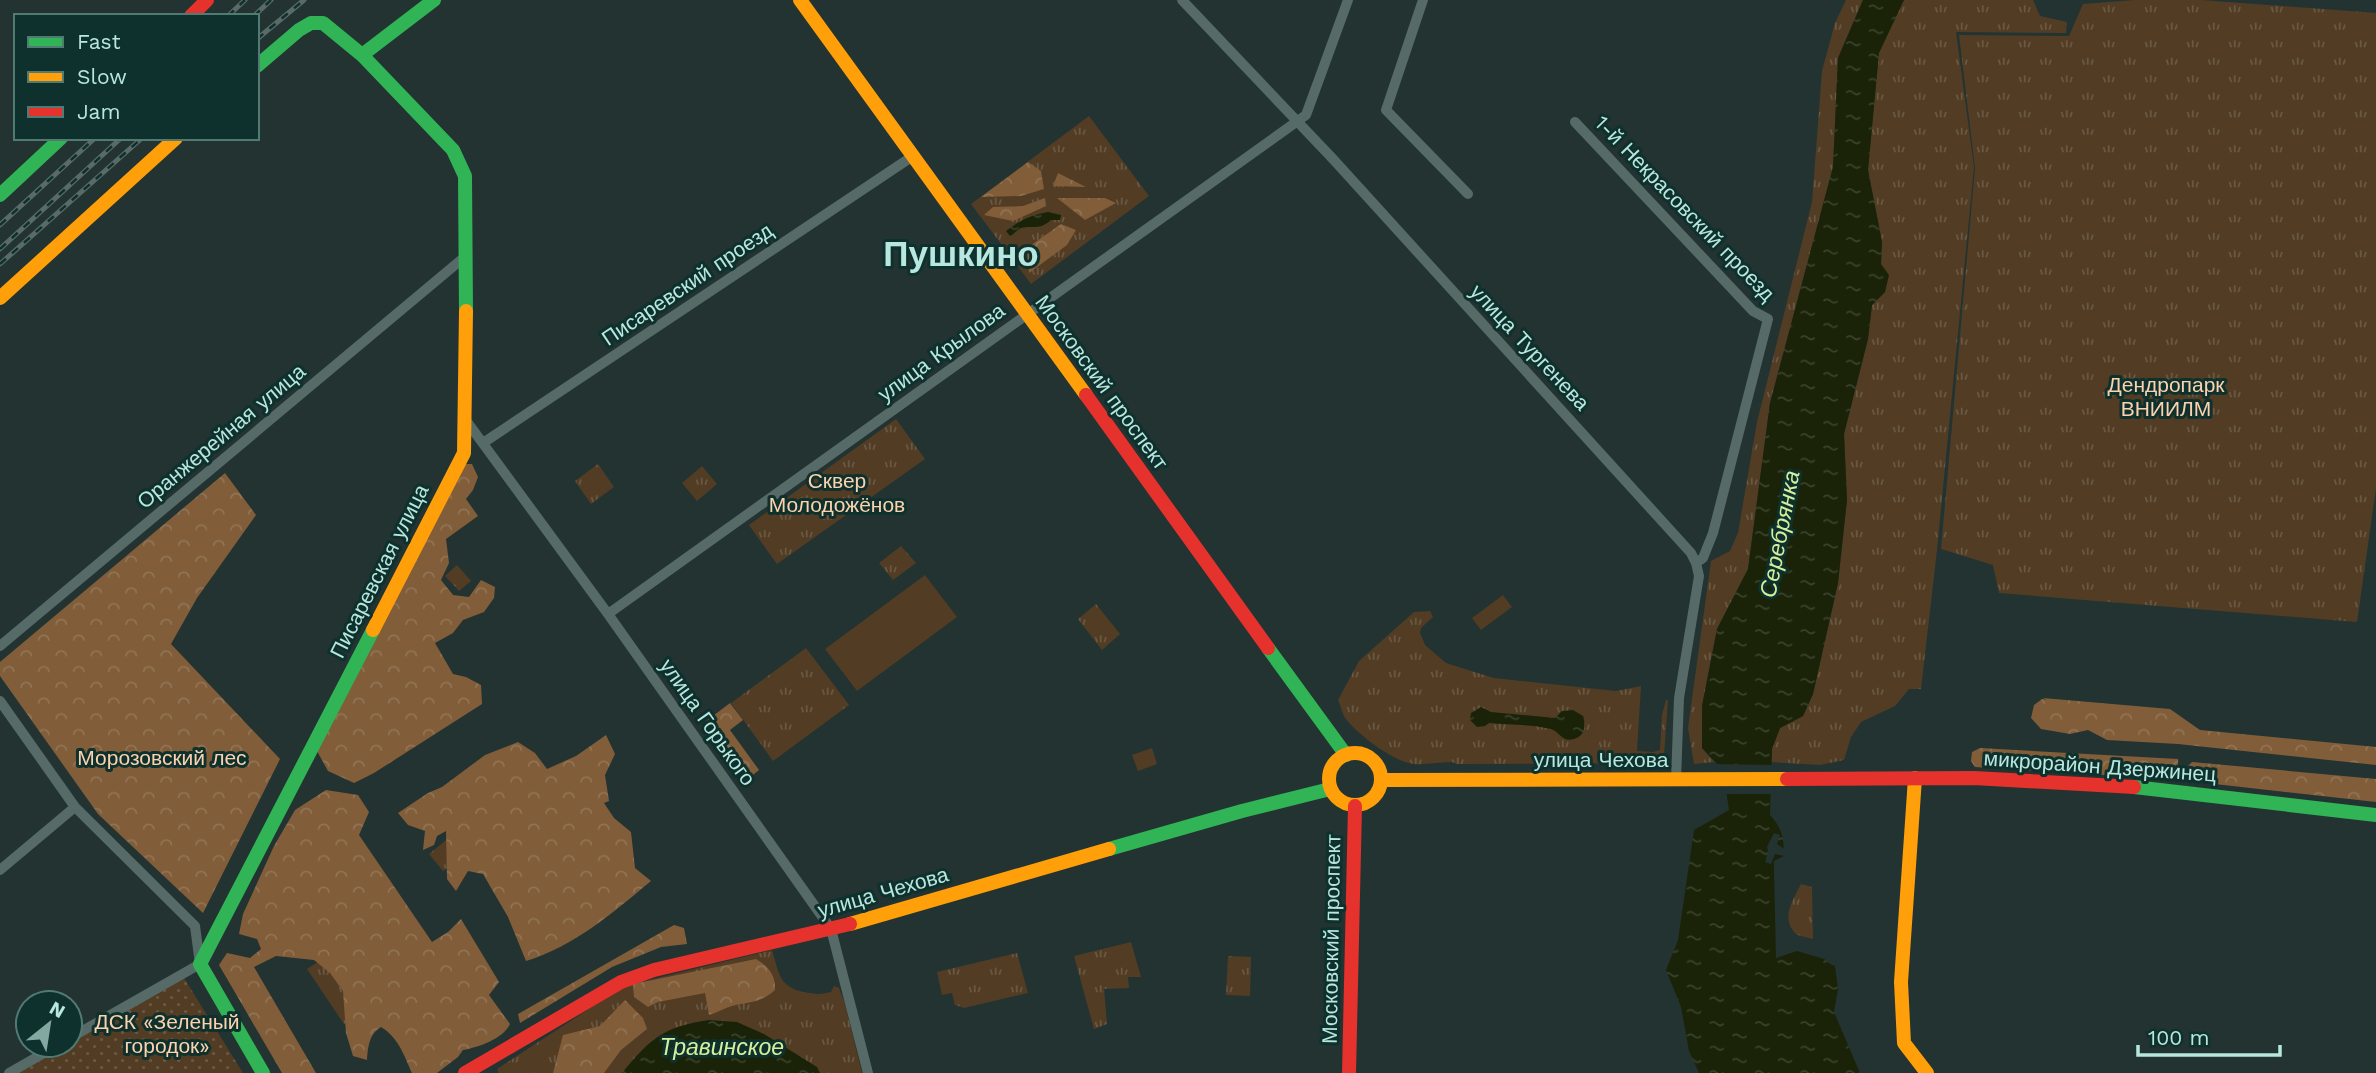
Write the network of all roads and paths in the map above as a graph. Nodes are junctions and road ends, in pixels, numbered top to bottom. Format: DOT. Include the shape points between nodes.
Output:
graph roads {
  1 [pos="207,0"];
  2 [pos="434,0"];
  3 [pos="800,0"];
  4 [pos="1182,0"];
  5 [pos="1348,0"];
  6 [pos="1423,0"];
  7 [pos="193,14"];
  8 [pos="362,55"];
  9 [pos="259,64"];
  10 [pos="1296,121"];
  11 [pos="1575,122"];
  12 [pos="59,140"];
  13 [pos="174,140"];
  14 [pos="913,156"];
  15 [pos="1468,194"];
  16 [pos="0,195"];
  17 [pos="467,255"];
  18 [pos="0,298"];
  19 [pos="1027,314"];
  20 [pos="465,418"];
  21 [pos="483,443"];
  22 [pos="1696,563"];
  23 [pos="608,614"];
  24 [pos="0,646"];
  25 [pos="0,701"];
  26 [pos="1346,755"];
  27 [pos="1915,778"];
  28 [pos="1382,780"];
  29 [pos="1676,780"];
  30 [pos="1820,780"];
  31 [pos="1331,789"];
  32 [pos="1355,806"];
  33 [pos="75,807"];
  34 [pos="2376,815"];
  35 [pos="0,870"];
  36 [pos="831,929"];
  37 [pos="200,964"];
  38 [pos="84,1030"];
  39 [pos="34,1059"];
  40 [pos="9,1073"];
  41 [pos="263,1073"];
  42 [pos="464,1073"];
  43 [pos="868,1073"];
  44 [pos="1349,1073"];
  45 [pos="1927,1073"];
  1 -- 7 [label="street"];
  2 -- 8 [label="street"];
  3 -- 14 [label="street, Московский проспект"];
  4 -- 10 [label="street, улица Тургенева"];
  5 -- 10 [label="street" via="1306,115"];
  6 -- 15 [label="street" via="1386,110"];
  8 -- 9 [label="street, Писаревская улица" via="323,23 310,23"];
  8 -- 17 [label="street, Писаревская улица" via="453,150 465,176"];
  10 -- 19 [label="street, улица Крылова"];
  10 -- 22 [label="street, улица Тургенева" via="1675,533"];
  11 -- 22 [label="street, 1-й Некрасовский проезд" via="1753,311 1768,319 1713,533 1703,558"];
  12 -- 16 [label="street"];
  13 -- 18 [label="street"];
  14 -- 19 [label="street, Московский проспект"];
  14 -- 21 [label="street, Писаревский проезд"];
  17 -- 20 [label="street, Писаревская улица"];
  17 -- 24 [label="street, Оранжерейная улица"];
  19 -- 23 [label="street, улица Крылова"];
  19 -- 26 [label="street, Московский проспект"];
  20 -- 21 [label="street, улица Горького"];
  20 -- 37 [label="street, Писаревская улица" via="464,453"];
  21 -- 23 [label="street, улица Горького"];
  22 -- 29 [label="street" via="1699,576 1679,698"];
  23 -- 36 [label="street, улица Горького"];
  25 -- 33 [label="street"];
  26 -- 28 [label="street" via="1366,755 1375,761"];
  26 -- 31 [label="street" via="1331,769"];
  27 -- 30 [label="street, микрорайон Дзержинец"];
  27 -- 34 [label="street, микрорайон Дзержинец" via="2138,787"];
  27 -- 45 [label="street" via="1901,982 1903,1032 1904,1043"];
  28 -- 29 [label="street, улица Чехова"];
  28 -- 32 [label="street" via="1374,799"];
  29 -- 30 [label="street, улица Чехова"];
  31 -- 32 [label="street" via="1336,798"];
  31 -- 36 [label="street, улица Чехова"];
  32 -- 44 [label="street, Московский проспект"];
  33 -- 35 [label="street"];
  33 -- 37 [label="street" via="195,926"];
  36 -- 42 [label="street, улица Чехова" via="654,970 621,982"];
  36 -- 43 [label="street, улица Горького"];
  37 -- 38 [label="street"];
  37 -- 41 [label="street"];
  39 -- 40 [label="street"];
}
